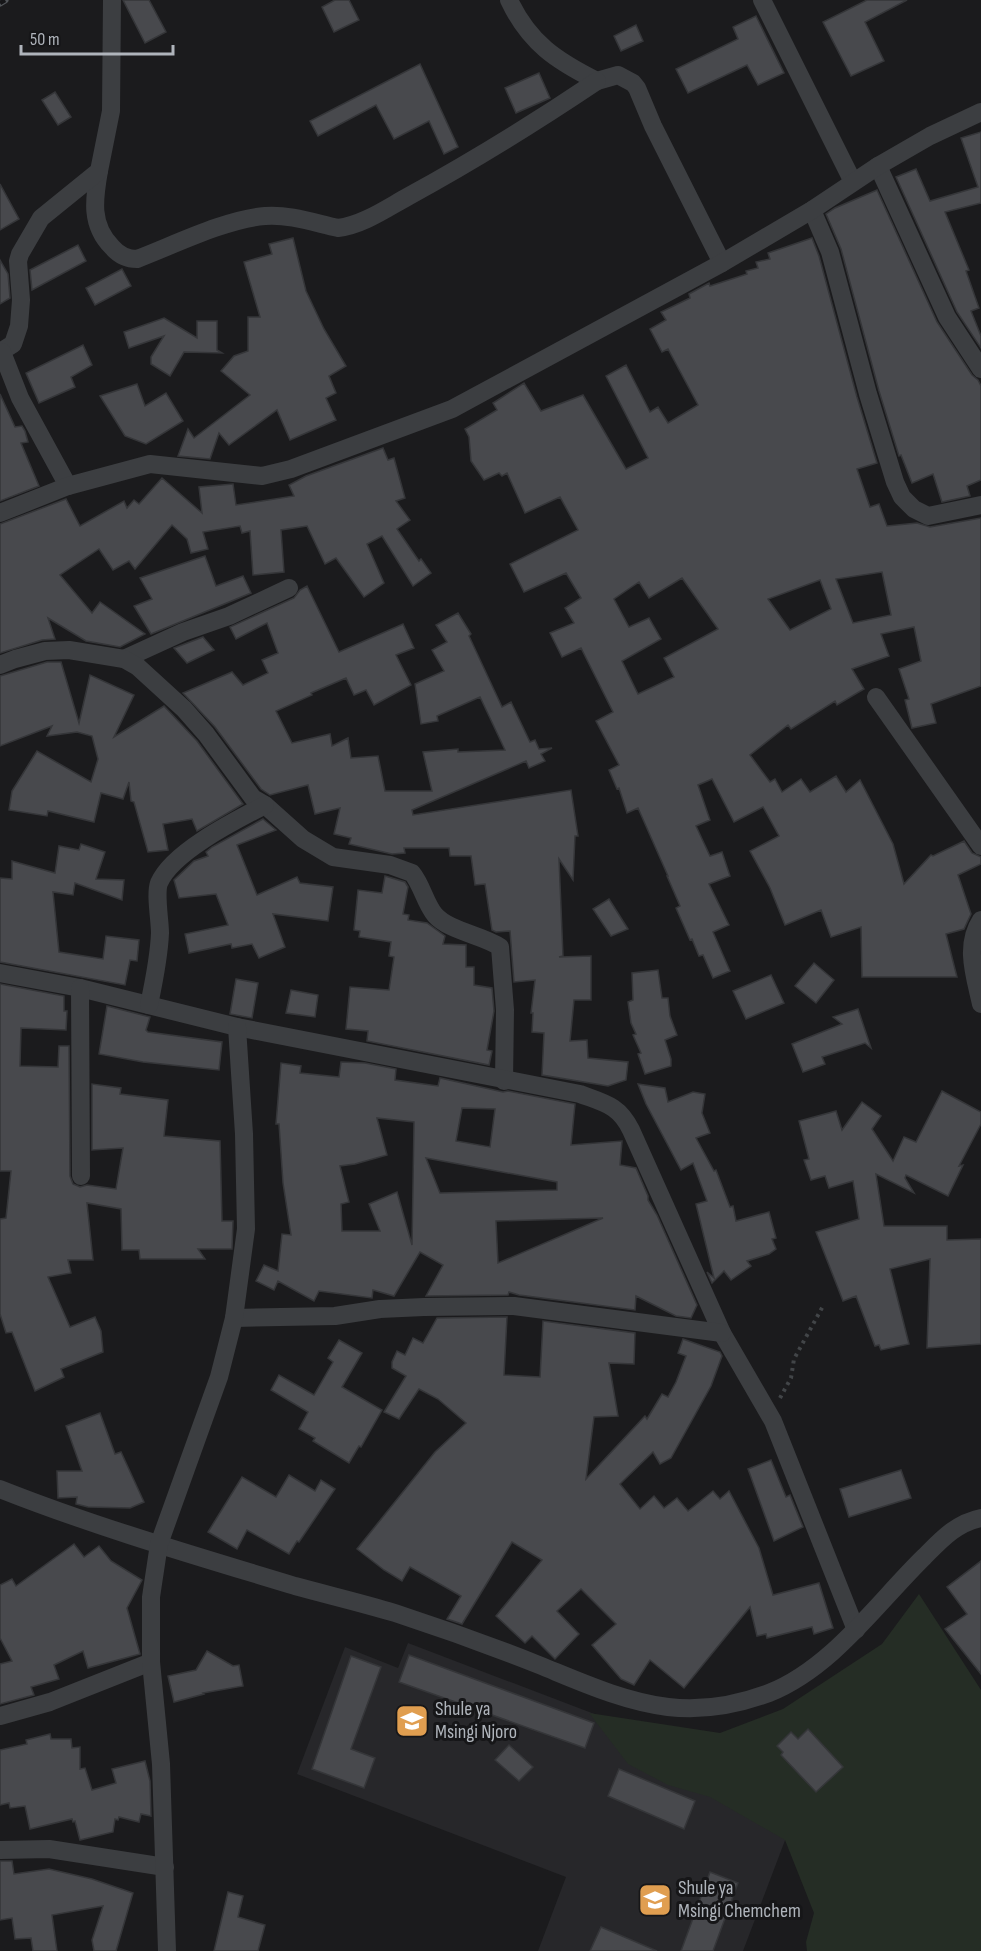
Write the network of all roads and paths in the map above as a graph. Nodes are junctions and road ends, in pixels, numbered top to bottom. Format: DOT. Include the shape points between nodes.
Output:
graph roads {
  1 [pos="112,0"];
  2 [pos="509,0"];
  3 [pos="762,0"];
  4 [pos="597,81"];
  5 [pos="981,112"];
  6 [pos="878,166"];
  7 [pos="99,171"];
  8 [pos="853,182"];
  9 [pos="812,210"];
  10 [pos="723,263"];
  11 [pos="1,352"];
  12 [pos="981,369"];
  13 [pos="68,486"];
  14 [pos="981,505"];
  15 [pos="0,513"];
  16 [pos="289,588"];
  17 [pos="124,659"];
  18 [pos="0,665"];
  19 [pos="876,697"];
  20 [pos="265,805"];
  21 [pos="981,846"];
  22 [pos="981,920"];
  23 [pos="0,973"];
  24 [pos="80,988"];
  25 [pos="981,1004"];
  26 [pos="149,1005"];
  27 [pos="237,1028"];
  28 [pos="504,1081"];
  29 [pos="81,1176"];
  30 [pos="823,1306"];
  31 [pos="234,1318"];
  32 [pos="722,1333"];
  33 [pos="773,1421"];
  34 [pos="0,1489"];
  35 [pos="981,1518"];
  36 [pos="159,1544"];
  37 [pos="856,1630"];
  38 [pos="151,1662"];
  39 [pos="0,1716"];
  40 [pos="0,1850"];
  41 [pos="165,1867"];
  42 [pos="166,1951"];
  1 -- 7 [label="street" via="111,111"];
  2 -- 4 [label="street" via="526,30 541,46"];
  3 -- 8 [label="street"];
  4 -- 7 [label="street" via="462,167 344,227 265,216 131,259 113,249 98,228 94,198"];
  4 -- 10 [label="street" via="618,75 637,88"];
  5 -- 6 [label="street"];
  6 -- 8 [label="street"];
  6 -- 12 [label="street" via="947,317"];
  7 -- 11 [label="street" via="41,218 20,254 19,326 13,344"];
  8 -- 9 [label="street"];
  9 -- 10 [label="street"];
  9 -- 14 [label="street" via="830,252 902,497 928,516"];
  10 -- 13 [label="street" via="452,409 291,469 262,476 150,464"];
  11 -- 13 [label="street" via="20,398"];
  13 -- 15 [label="street"];
  16 -- 17 [label="street"];
  17 -- 18 [label="street" via="69,650 45,651"];
  17 -- 20 [label="street" via="184,709 253,798"];
  19 -- 21 [label="street"];
  20 -- 26 [label="street" via="185,853 158,884 158,964"];
  20 -- 28 [label="street" via="303,839 333,857 390,865 412,873 435,915 500,947 506,1010"];
  22 -- 25 [label="street" via="972,943 972,967"];
  23 -- 24 [label="street"];
  24 -- 26 [label="street"];
  24 -- 29 [label="street"];
  26 -- 27 [label="street"];
  27 -- 28 [label="street"];
  27 -- 31 [label="street" via="246,1229"];
  28 -- 32 [label="street" via="580,1094 615,1107 626,1119"];
  30 -- 33 [label="path" via="794,1359 791,1378"];
  31 -- 32 [label="street" via="514,1306"];
  31 -- 36 [label="street" via="219,1377"];
  32 -- 33 [label="street"];
  33 -- 37 [label="street"];
  34 -- 36 [label="street"];
  35 -- 37 [label="street" via="953,1529"];
  36 -- 37 [label="street" via="393,1612 629,1700 670,1707 725,1706 769,1693 791,1682"];
  36 -- 38 [label="street" via="151,1597"];
  38 -- 39 [label="street" via="50,1702"];
  38 -- 41 [label="street" via="161,1764"];
  40 -- 41 [label="street" via="49,1850"];
  41 -- 42 [label="street"];
}
